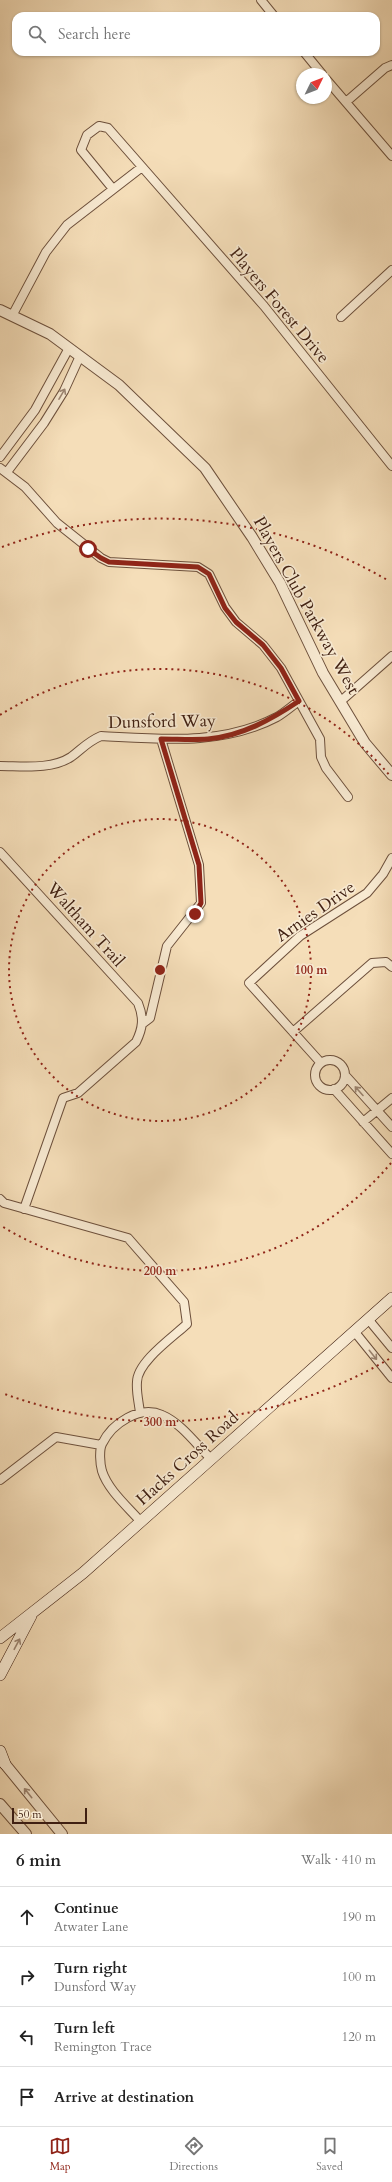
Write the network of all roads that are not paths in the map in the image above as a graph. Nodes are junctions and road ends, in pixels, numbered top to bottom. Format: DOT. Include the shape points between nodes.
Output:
graph roads {
  1 [pos="261,0"];
  2 [pos="271,12"];
  3 [pos="307,56"];
  4 [pos="392,65"];
  5 [pos="317,68"];
  6 [pos="332,86"];
  7 [pos="346,102"];
  8 [pos="392,156"];
  9 [pos="142,167"];
  10 [pos="113,189"];
  11 [pos="392,270"];
  12 [pos="0,310"];
  13 [pos="12,316"];
  14 [pos="341,316"];
  15 [pos="69,348"];
  16 [pos="80,356"];
  17 [pos="39,403"];
  18 [pos="52,410"];
  19 [pos="24,427"];
  20 [pos="36,435"];
  21 [pos="0,457"];
  22 [pos="392,466"];
  23 [pos="4,470"];
  24 [pos="392,656"];
  25 [pos="299,701"];
  26 [pos="341,701"];
  27 [pos="161,739"];
  28 [pos="0,766"];
  29 [pos="392,775"];
  30 [pos="348,797"];
  31 [pos="0,852"];
  32 [pos="392,858"];
  33 [pos="389,870"];
  34 [pos="392,967"];
  35 [pos="142,1022"];
  36 [pos="293,1032"];
  37 [pos="321,1063"];
  38 [pos="345,1075"];
  39 [pos="334,1089"];
  40 [pos="392,1098"];
  41 [pos="377,1111"];
  42 [pos="363,1122"];
  43 [pos="392,1127"];
  44 [pos="392,1153"];
  45 [pos="0,1199"];
  46 [pos="24,1209"];
  47 [pos="392,1298"];
  48 [pos="368,1319"];
  49 [pos="354,1332"];
  50 [pos="392,1348"];
  51 [pos="392,1378"];
  52 [pos="140,1412"];
  53 [pos="101,1445"];
  54 [pos="210,1458"];
  55 [pos="0,1480"];
  56 [pos="141,1522"];
  57 [pos="34,1612"];
  58 [pos="0,1638"];
  59 [pos="0,1675"];
  60 [pos="0,1752"];
  61 [pos="3,1761"];
  62 [pos="0,1804"];
  63 [pos="26,1834"];
  64 [pos="62,1834"];
  1 -- 2 [label="street"];
  3 -- 5 [label="street"];
  4 -- 7 [label="street" via="385,68"];
  6 -- 7 [label="street"];
  7 -- 8 [label="street"];
  9 -- 10 [label="street"];
  9 -- 10 [label="street, Players Forest Drive" via="108,128 99,126 87,135 81,150"];
  9 -- 22 [label="street, Players Forest Drive" via="264,306"];
  10 -- 13 [label="street" via="67,225 46,252"];
  11 -- 14 [label="street"];
  12 -- 13 [label="street, Players Club Parkway West"];
  13 -- 15 [label="street, Players Club Parkway West" via="50,334"];
  15 -- 16 [label="street, Players Club Parkway West"];
  15 -- 17 [label="street"];
  18 -- 16 [label="street, one-way"];
  16 -- 26 [label="street, Players Club Parkway West" via="119,385 205,468 280,583 323,672"];
  17 -- 18 [label="street"];
  17 -- 19 [label="street"];
  18 -- 20 [label="street"];
  19 -- 20 [label="street"];
  19 -- 21 [label="street"];
  20 -- 23 [label="street"];
  23 -- 25 [label="street" via="25,487 57,523 101,558 109,562 198,567 209,574 225,608 236,622 263,645 281,668"];
  24 -- 26 [label="street"];
  25 -- 27 [label="street, Dunsford Way" via="277,717 241,732 208,739"];
  25 -- 30 [label="street" via="320,739 321,757 326,768"];
  26 -- 29 [label="street, Players Club Parkway West" via="365,743"];
  27 -- 28 [label="street, Dunsford Way" via="101,736 89,741 70,757 56,764"];
  27 -- 35 [label="street" via="199,865 201,903 166,946 150,1018"];
  31 -- 35 [label="street, Waltham Trail" via="138,1003 143,1016"];
  32 -- 33 [label="street, Arnies Drive"];
  33 -- 36 [label="street, Arnies Drive" via="367,893 300,936 249,983"];
  34 -- 36 [label="street" via="386,962 372,963"];
  35 -- 46 [label="street" via="136,1042 78,1093 63,1098"];
  36 -- 37 [label="street"];
  37 -- 38 [label="street" via="327,1060 338,1062"];
  37 -- 39 [label="street" via="315,1072 318,1083 327,1089"];
  38 -- 39 [label="street" via="343,1083"];
  41 -- 38 [label="street, one-way"];
  39 -- 42 [label="street"];
  40 -- 41 [label="street"];
  41 -- 42 [label="street"];
  41 -- 43 [label="street"];
  42 -- 44 [label="street"];
  45 -- 46 [label="street" via="4,1204"];
  46 -- 52 [label="street" via="128,1238 184,1302 187,1324 153,1355 141,1369 136,1381"];
  47 -- 48 [label="main road, Hacks Cross Road"];
  48 -- 49 [label="main road, Hacks Cross Road"];
  48 -- 50 [label="street"];
  49 -- 51 [label="street, one-way"];
  49 -- 54 [label="main road, Hacks Cross Road"];
  52 -- 53 [label="street" via="119,1424"];
  52 -- 54 [label="street" via="156,1412 164,1416"];
  53 -- 55 [label="street" via="56,1437"];
  53 -- 56 [label="street" via="102,1471 111,1487"];
  54 -- 56 [label="main road, Hacks Cross Road"];
  56 -- 57 [label="main road, Hacks Cross Road"];
  57 -- 58 [label="main road, Hacks Cross Road"];
  59 -- 57 [label="main road, one-way"];
  60 -- 61 [label="main road"];
  64 -- 61 [label="street, one-way"];
  62 -- 63 [label="street"];
}
